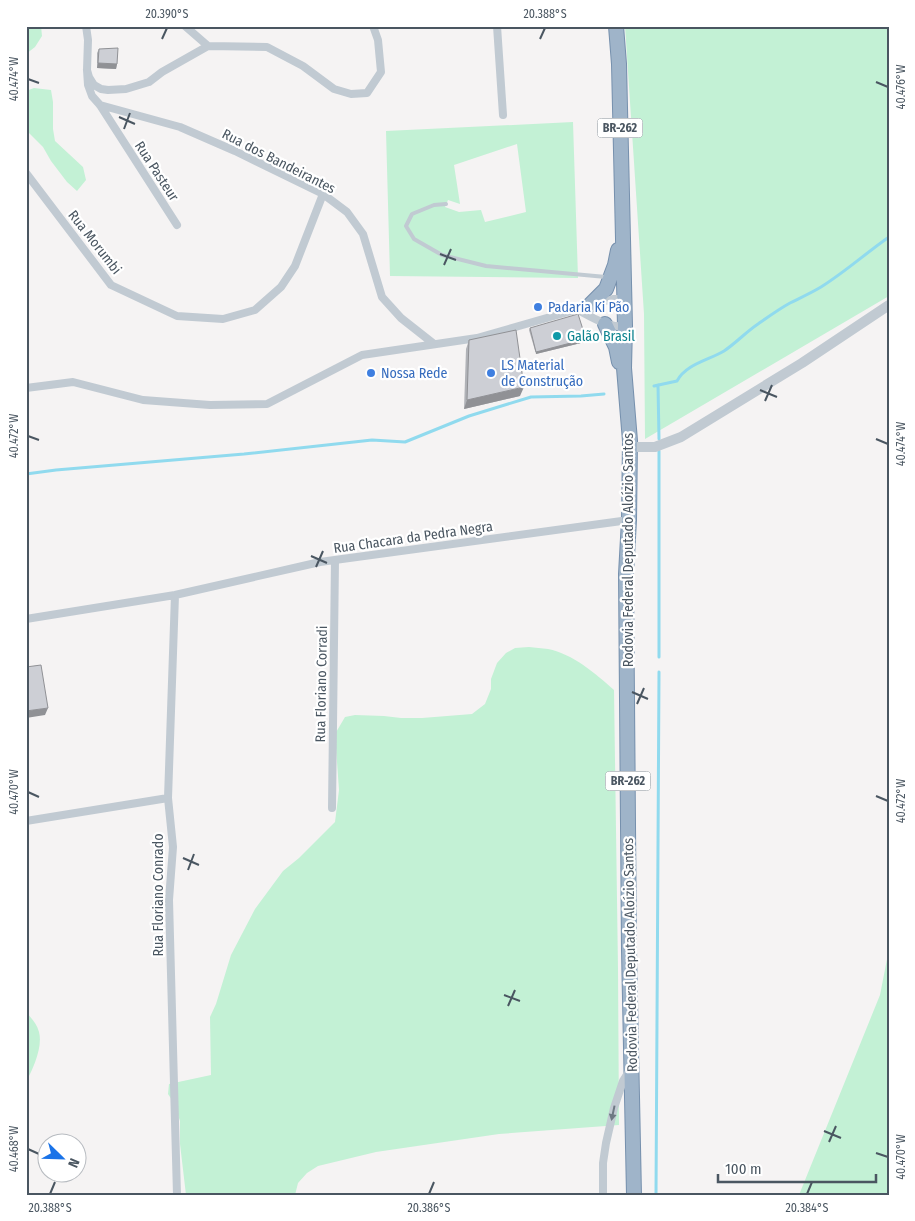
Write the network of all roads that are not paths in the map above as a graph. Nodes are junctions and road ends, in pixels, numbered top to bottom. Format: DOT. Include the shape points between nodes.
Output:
graph roads {
  1 [pos="86,26"];
  2 [pos="185,26"];
  3 [pos="373,26"];
  4 [pos="497,26"];
  5 [pos="616,26"];
  6 [pos="208,46"];
  7 [pos="86,70"];
  8 [pos="100,105"];
  9 [pos="503,115"];
  10 [pos="27,176"];
  11 [pos="622,190"];
  12 [pos="323,194"];
  13 [pos="446,204"];
  14 [pos="177,225"];
  15 [pos="622,230"];
  16 [pos="611,278"];
  17 [pos="627,300"];
  18 [pos="889,306"];
  19 [pos="584,307"];
  20 [pos="605,324"];
  21 [pos="628,325"];
  22 [pos="434,344"];
  23 [pos="626,387"];
  24 [pos="26,388"];
  25 [pos="630,444"];
  26 [pos="628,520"];
  27 [pos="335,560"];
  28 [pos="174,595"];
  29 [pos="26,619"];
  30 [pos="168,798"];
  31 [pos="332,808"];
  32 [pos="26,822"];
  33 [pos="631,1069"];
  34 [pos="177,1195"];
  35 [pos="603,1195"];
  36 [pos="634,1195"];
  1 -- 7 [label="street, Rua Pasteur"];
  2 -- 6 [label="street"];
  3 -- 6 [label="street" via="378,40 381,72 368,93 351,94 334,89 303,66 267,47"];
  4 -- 9 [label="street"];
  5 -- 11 [label="highway, Rodovia Federal Deputado Aloízio Santos / BR-262"];
  6 -- 7 [label="street" via="149,82 133,88 100,89"];
  7 -- 8 [label="street, Rua Pasteur" via="92,96"];
  8 -- 12 [label="street, Rua dos Bandeirantes" via="180,127"];
  8 -- 14 [label="street, Rua Pasteur"];
  10 -- 12 [label="street, Rua Morumbi" via="111,285 176,316 223,318 255,310 281,287 295,266"];
  11 -- 15 [label="highway, Rodovia Federal Deputado Aloízio Santos / BR-262"];
  11 -- 17 [label="highway" via="631,228"];
  12 -- 22 [label="street, Rua dos Bandeirantes" via="347,212 363,234 382,297 401,318"];
  13 -- 16 [label="lane" via="412,214 406,226 414,239 442,255 486,266"];
  15 -- 16 [label="highway"];
  15 -- 17 [label="highway, Rodovia Federal Deputado Aloízio Santos / BR-262"];
  16 -- 19 [label="highway" via="606,289"];
  17 -- 19 [label="street" via="613,298"];
  17 -- 21 [label="highway, Rodovia Federal Deputado Aloízio Santos / BR-262"];
  18 -- 25 [label="street" via="681,437 655,447"];
  19 -- 20 [label="street"];
  19 -- 22 [label="street" via="477,338"];
  20 -- 21 [label="street"];
  20 -- 23 [label="highway" via="616,347"];
  21 -- 23 [label="highway, Rodovia Federal Deputado Aloízio Santos / BR-262" via="624,368"];
  21 -- 25 [label="highway"];
  22 -- 24 [label="street" via="362,355 267,404 210,405 143,400 73,382"];
  23 -- 25 [label="highway, Rodovia Federal Deputado Aloízio Santos / BR-262"];
  25 -- 26 [label="highway, Rodovia Federal Deputado Aloízio Santos / BR-262"];
  26 -- 27 [label="street, Rua Chacara da Pedra Negra"];
  26 -- 33 [label="highway, Rodovia Federal Deputado Aloízio Santos / BR-262"];
  27 -- 28 [label="street, Rua Chacara da Pedra Negra"];
  27 -- 31 [label="street, Rua Floriano Corradi"];
  28 -- 29 [label="street, Rua Chacara da Pedra Negra"];
  28 -- 30 [label="street, Rua Floriano Conrado"];
  30 -- 32 [label="street"];
  30 -- 34 [label="street, Rua Floriano Conrado" via="173,847 169,900"];
  33 -- 35 [label="street, one-way" via="623,1081 606,1143"];
  33 -- 36 [label="highway, Rodovia Federal Deputado Aloízio Santos / BR-262"];
}
